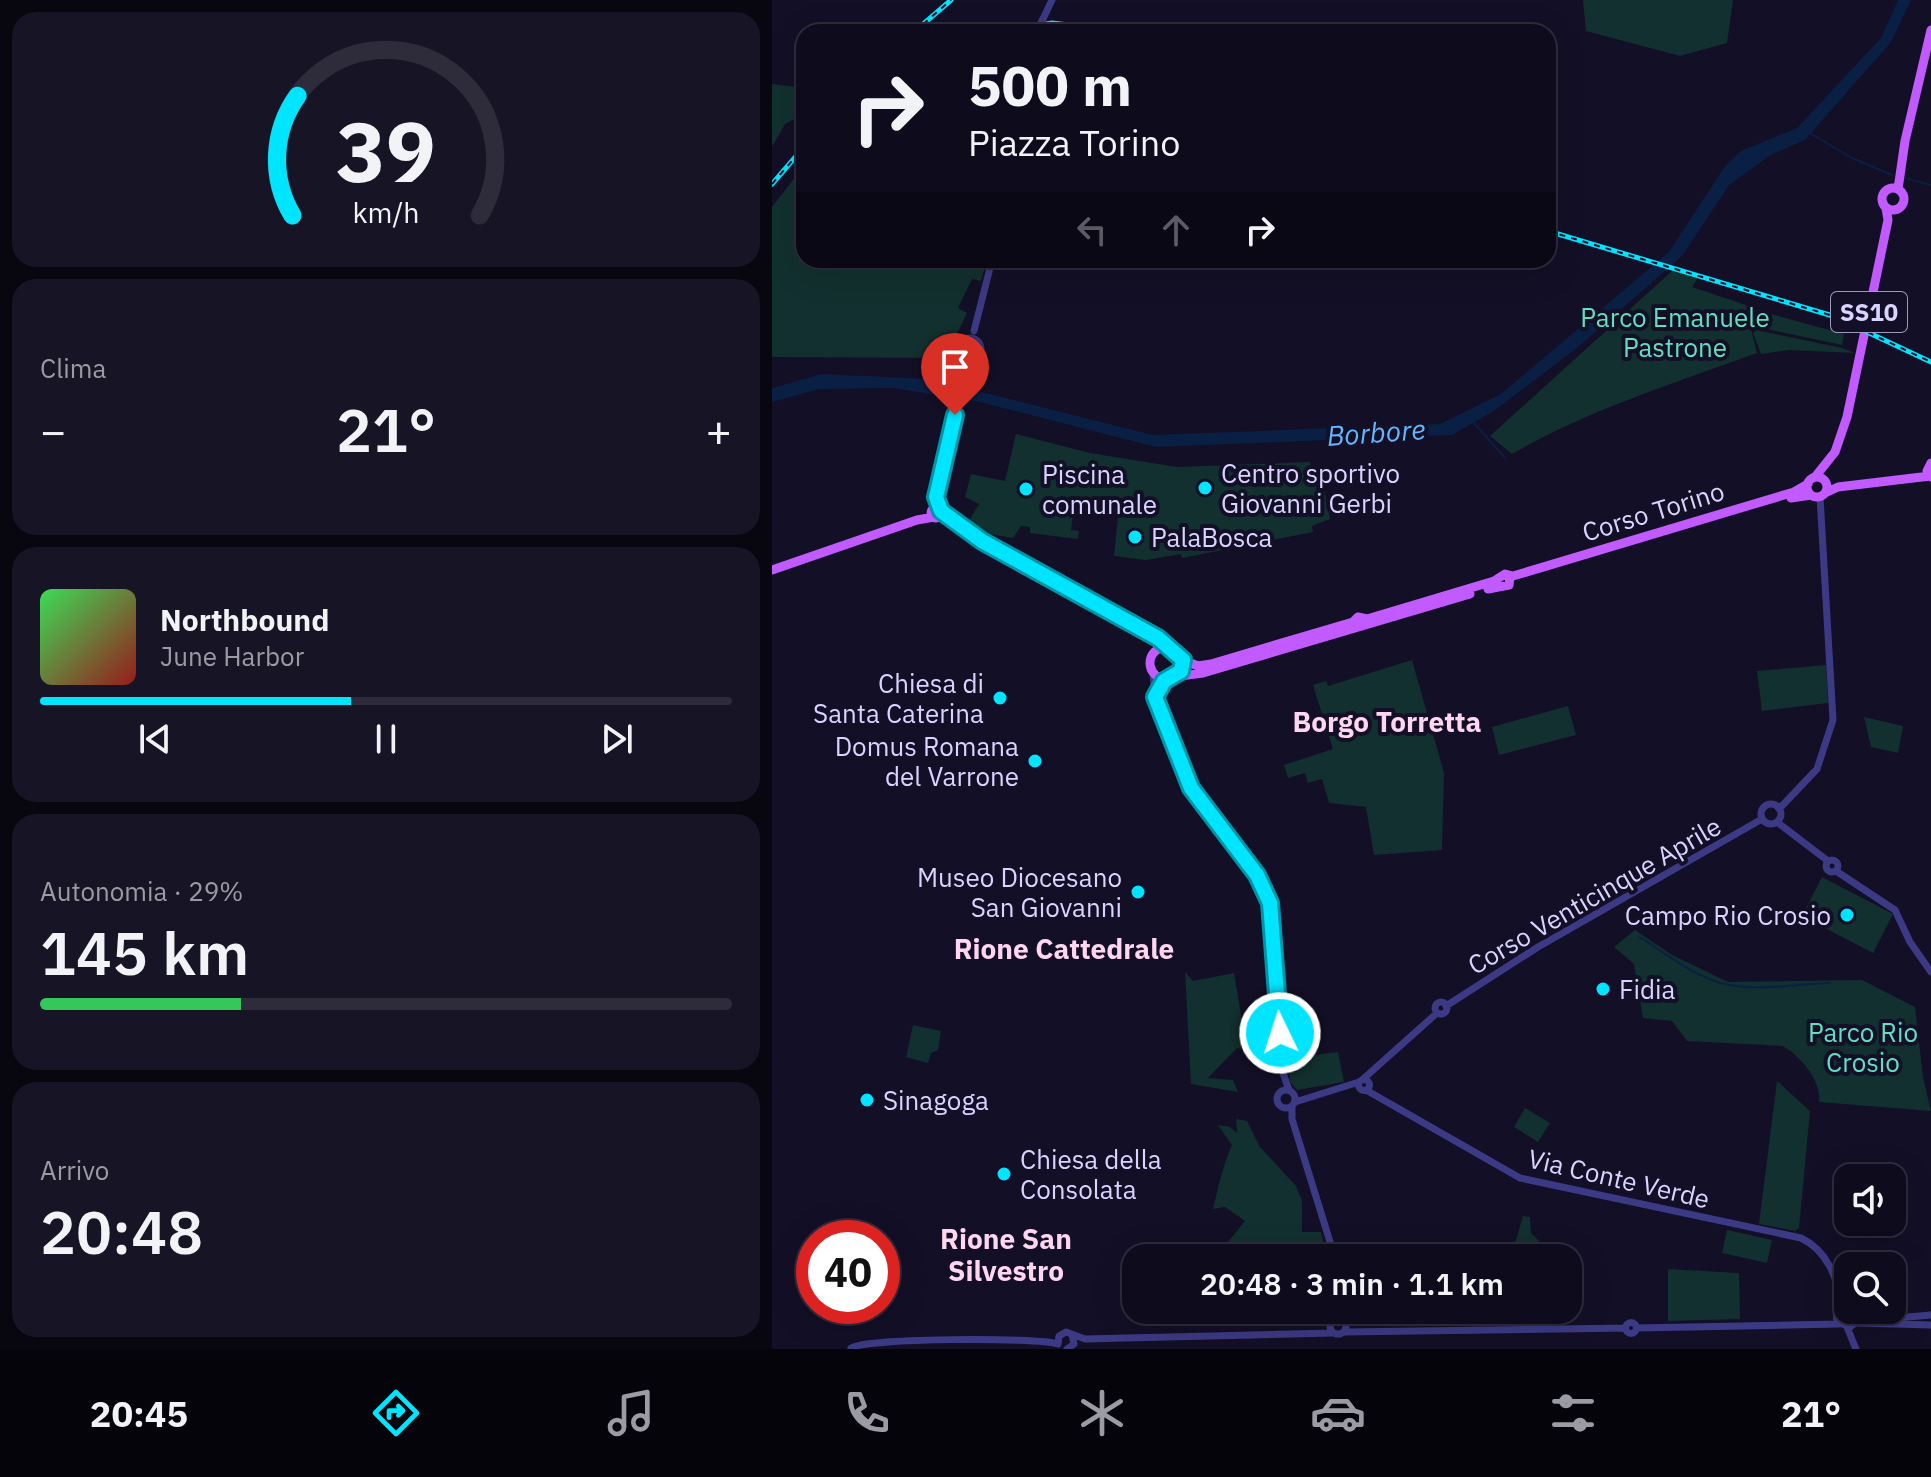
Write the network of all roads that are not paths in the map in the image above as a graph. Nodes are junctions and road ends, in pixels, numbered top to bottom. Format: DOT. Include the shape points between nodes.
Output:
graph roads {
  1 [pos="1052,0"];
  2 [pos="1040,24"];
  3 [pos="1931,30"];
  4 [pos="1894,188"];
  5 [pos="1891,209"];
  6 [pos="990,268"];
  7 [pos="973,336"];
  8 [pos="967,363"];
  9 [pos="1930,472"];
  10 [pos="1819,487"];
  11 [pos="935,511"];
  12 [pos="772,570"];
  13 [pos="1354,626"];
  14 [pos="1141,629"];
  15 [pos="1170,649"];
  16 [pos="1152,652"];
  17 [pos="1183,660"];
  18 [pos="1153,673"];
  19 [pos="1170,677"];
  20 [pos="1155,697"];
  21 [pos="1779,809"];
  22 [pos="1762,819"];
  23 [pos="1777,822"];
  24 [pos="1931,972"];
  25 [pos="1364,1085"];
  26 [pos="1289,1099"];
  27 [pos="1331,1244"];
  28 [pos="1834,1280"];
  29 [pos="1931,1315"];
  30 [pos="1906,1318"];
  31 [pos="1332,1324"];
  32 [pos="1345,1324"];
  33 [pos="1848,1325"];
  34 [pos="1931,1325"];
  35 [pos="1332,1327"];
  36 [pos="1345,1327"];
  37 [pos="1060,1334"];
  38 [pos="1072,1335"];
  39 [pos="1040,1339"];
  40 [pos="1085,1339"];
  41 [pos="1066,1347"];
  42 [pos="851,1349"];
  43 [pos="1856,1349"];
  1 -- 2 [label="street, bridge"];
  3 -- 4 [label="main road, SS10"];
  4 -- 5 [label="main road, SS10" via="1882,198"];
  4 -- 5 [label="main road, SS10" via="1904,199"];
  5 -- 10 [label="main road, SS10" via="1847,417"];
  6 -- 7 [label="street"];
  7 -- 8 [label="street" via="981,352"];
  7 -- 8 [label="street" via="959,347"];
  8 -- 11 [label="street"];
  9 -- 10 [label="main road, Corso Torino" via="1914,480"];
  10 -- 13 [label="main road, Corso Torino" via="1511,578 1505,574 1406,609 1404,617"];
  10 -- 21 [label="street" via="1833,720 1817,769"];
  11 -- 12 [label="main road"];
  11 -- 14 [label="main road"];
  13 -- 17 [label="main road, Corso Torino" via="1211,664"];
  13 -- 19 [label="main road, Corso Torino" via="1203,673"];
  14 -- 15 [label="main road"];
  14 -- 16 [label="main road"];
  15 -- 16 [label="main road"];
  15 -- 17 [label="main road"];
  16 -- 18 [label="main road"];
  17 -- 19 [label="main road" via="1181,671"];
  18 -- 19 [label="main road"];
  18 -- 20 [label="street"];
  19 -- 20 [label="street"];
  20 -- 26 [label="street" via="1191,788 1257,875 1270,903"];
  21 -- 22 [label="street" via="1765,805"];
  21 -- 23 [label="street"];
  22 -- 23 [label="street"];
  22 -- 25 [label="street, Corso Venticinque Aprile" via="1446,1006 1445,1013 1437,1013 1374,1068"];
  23 -- 24 [label="street" via="1828,861 1837,861 1836,871 1895,910"];
  25 -- 26 [label="street"];
  25 -- 28 [label="street, Via Conte Verde" via="1520,1178 1801,1238 1824,1255"];
  26 -- 27 [label="street"];
  29 -- 30 [label="street"];
  31 -- 35 [label="street"];
  32 -- 36 [label="street"];
  33 -- 34 [label="street"];
  33 -- 36 [label="street" via="1637,1328 1631,1334 1625,1328 1365,1333"];
  33 -- 43 [label="street"];
  35 -- 36 [label="street"];
  35 -- 36 [label="street" via="1339,1318"];
  35 -- 40 [label="street" via="1313,1334"];
  37 -- 38 [label="street"];
  37 -- 39 [label="street"];
  37 -- 41 [label="street"];
  38 -- 40 [label="street"];
  38 -- 41 [label="street"];
  39 -- 41 [label="street"];
  39 -- 42 [label="street" via="873,1342"];
  40 -- 41 [label="street"];
}
